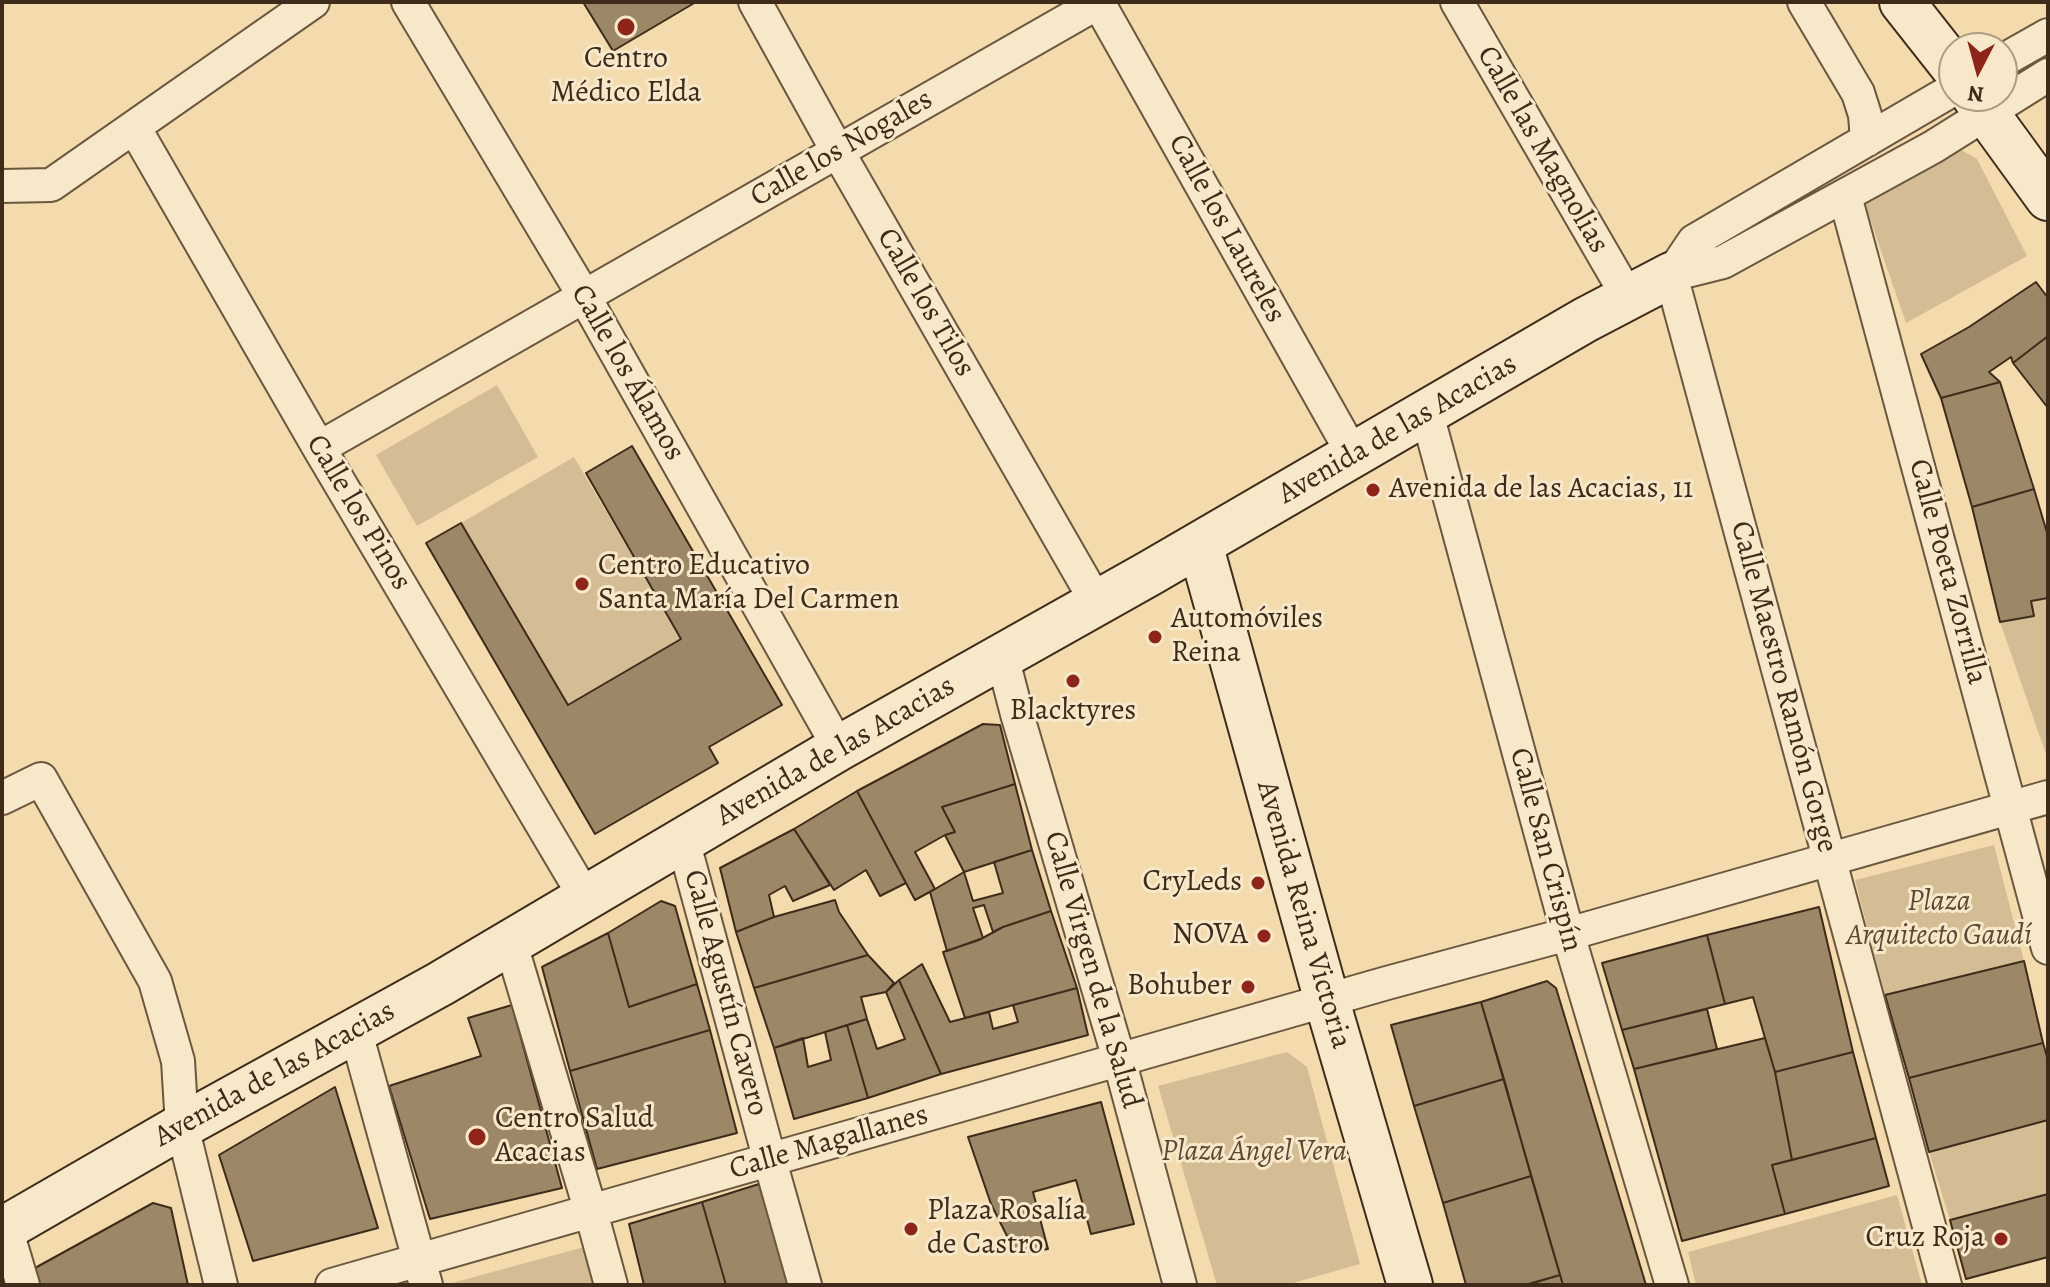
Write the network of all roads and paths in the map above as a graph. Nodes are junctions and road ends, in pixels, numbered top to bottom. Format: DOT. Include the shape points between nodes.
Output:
graph roads {
  1 [pos="313,2"];
  2 [pos="408,2"];
  3 [pos="755,2"];
  4 [pos="1099,2"];
  5 [pos="1457,2"];
  6 [pos="1804,2"];
  7 [pos="1908,10"];
  8 [pos="2048,35"];
  9 [pos="1938,48"];
  10 [pos="2018,52"];
  11 [pos="2048,75"];
  12 [pos="2018,84"];
  13 [pos="1938,112"];
  14 [pos="1961,112"];
  15 [pos="1981,112"];
  16 [pos="134,127"];
  17 [pos="1867,140"];
  18 [pos="838,152"];
  19 [pos="2,186"];
  20 [pos="1845,196"];
  21 [pos="2048,198"];
  22 [pos="1671,275"];
  23 [pos="584,296"];
  24 [pos="1628,297"];
  25 [pos="1427,414"];
  26 [pos="319,448"];
  27 [pos="1354,456"];
  28 [pos="1200,544"];
  29 [pos="1097,603"];
  30 [pos="1002,656"];
  31 [pos="839,748"];
  32 [pos="2048,797"];
  33 [pos="2,798"];
  34 [pos="2012,808"];
  35 [pos="683,840"];
  36 [pos="1829,859"];
  37 [pos="585,897"];
  38 [pos="1568,934"];
  39 [pos="510,941"];
  40 [pos="2048,948"];
  41 [pos="1327,1001"];
  42 [pos="355,1029"];
  43 [pos="1119,1059"];
  44 [pos="182,1126"];
  45 [pos="770,1161"];
  46 [pos="591,1212"];
  47 [pos="4,1229"];
  48 [pos="423,1272"];
  49 [pos="23,1285"];
  50 [pos="221,1285"];
  51 [pos="332,1285"];
  52 [pos="611,1285"];
  53 [pos="805,1285"];
  54 [pos="1180,1285"];
  55 [pos="1410,1285"];
  56 [pos="1672,1285"];
  57 [pos="1945,1285"];
  1 -- 16 [label="street"];
  2 -- 23 [label="street, Calle los Álamos"];
  3 -- 18 [label="street, Calle los Tilos"];
  4 -- 18 [label="street, Calle los Nogales"];
  4 -- 27 [label="street, Calle los Laureles"];
  5 -- 24 [label="street, Calle las Magnolias"];
  6 -- 17 [label="street" via="1858,93"];
  7 -- 9 [label="street"];
  8 -- 10 [label="street"];
  11 -- 12 [label="street"];
  13 -- 17 [label="street, Avenida de las Acacias"];
  14 -- 20 [label="street, Avenida de las Acacias" via="1933,147"];
  15 -- 21 [label="street"];
  16 -- 19 [label="street" via="51,185"];
  16 -- 26 [label="street, Calle los Pinos"];
  17 -- 22 [label="street, Avenida de las Acacias" via="1694,241"];
  18 -- 23 [label="street, Calle los Nogales"];
  18 -- 29 [label="street, Calle los Tilos"];
  20 -- 22 [label="street, Avenida de las Acacias" via="1723,262"];
  20 -- 34 [label="street, Calle Poeta Zorrilla"];
  22 -- 24 [label="street, Avenida de las Acacias"];
  22 -- 36 [label="street, Calle Maestro Ramón Gorge"];
  23 -- 26 [label="street, Calle los Nogales"];
  23 -- 31 [label="street, Calle los Álamos"];
  24 -- 25 [label="street, Avenida de las Acacias"];
  25 -- 27 [label="street, Avenida de las Acacias"];
  25 -- 38 [label="street, Calle San Crispín"];
  26 -- 37 [label="street, Calle los Pinos"];
  27 -- 28 [label="street, Avenida de las Acacias"];
  28 -- 29 [label="street, Avenida de las Acacias"];
  28 -- 41 [label="street, Avenida Reina Victoria"];
  29 -- 30 [label="street, Avenida de las Acacias"];
  30 -- 31 [label="street, Avenida de las Acacias"];
  30 -- 43 [label="street, Calle Virgen de la Salud"];
  31 -- 35 [label="street, Avenida de las Acacias"];
  32 -- 34 [label="street, Calle Magallanes"];
  33 -- 44 [label="street" via="41,779 155,981 178,1061"];
  34 -- 36 [label="street, Calle Magallanes"];
  34 -- 40 [label="street, Calle Poeta Zorrilla"];
  35 -- 37 [label="street, Avenida de las Acacias"];
  35 -- 45 [label="street, Calle Agustín Cavero"];
  36 -- 38 [label="street, Calle Magallanes"];
  36 -- 57 [label="street, Calle Maestro Ramón Gorge"];
  37 -- 39 [label="street, Avenida de las Acacias"];
  38 -- 41 [label="street, Calle Magallanes"];
  38 -- 56 [label="street, Calle San Crispín"];
  39 -- 42 [label="street, Avenida de las Acacias"];
  39 -- 46 [label="street"];
  41 -- 43 [label="street, Calle Magallanes"];
  41 -- 55 [label="street, Avenida Reina Victoria"];
  42 -- 44 [label="street, Avenida de las Acacias"];
  42 -- 48 [label="street"];
  43 -- 45 [label="street, Calle Magallanes"];
  43 -- 54 [label="street, Calle Virgen de la Salud"];
  44 -- 47 [label="street, Avenida de las Acacias"];
  44 -- 50 [label="street"];
  45 -- 46 [label="street, Calle Magallanes"];
  45 -- 53 [label="street, Calle Agustín Cavero"];
  46 -- 48 [label="street, Calle Magallanes"];
  46 -- 52 [label="street"];
  47 -- 49 [label="street"];
  48 -- 51 [label="street, Calle Magallanes"];
}
